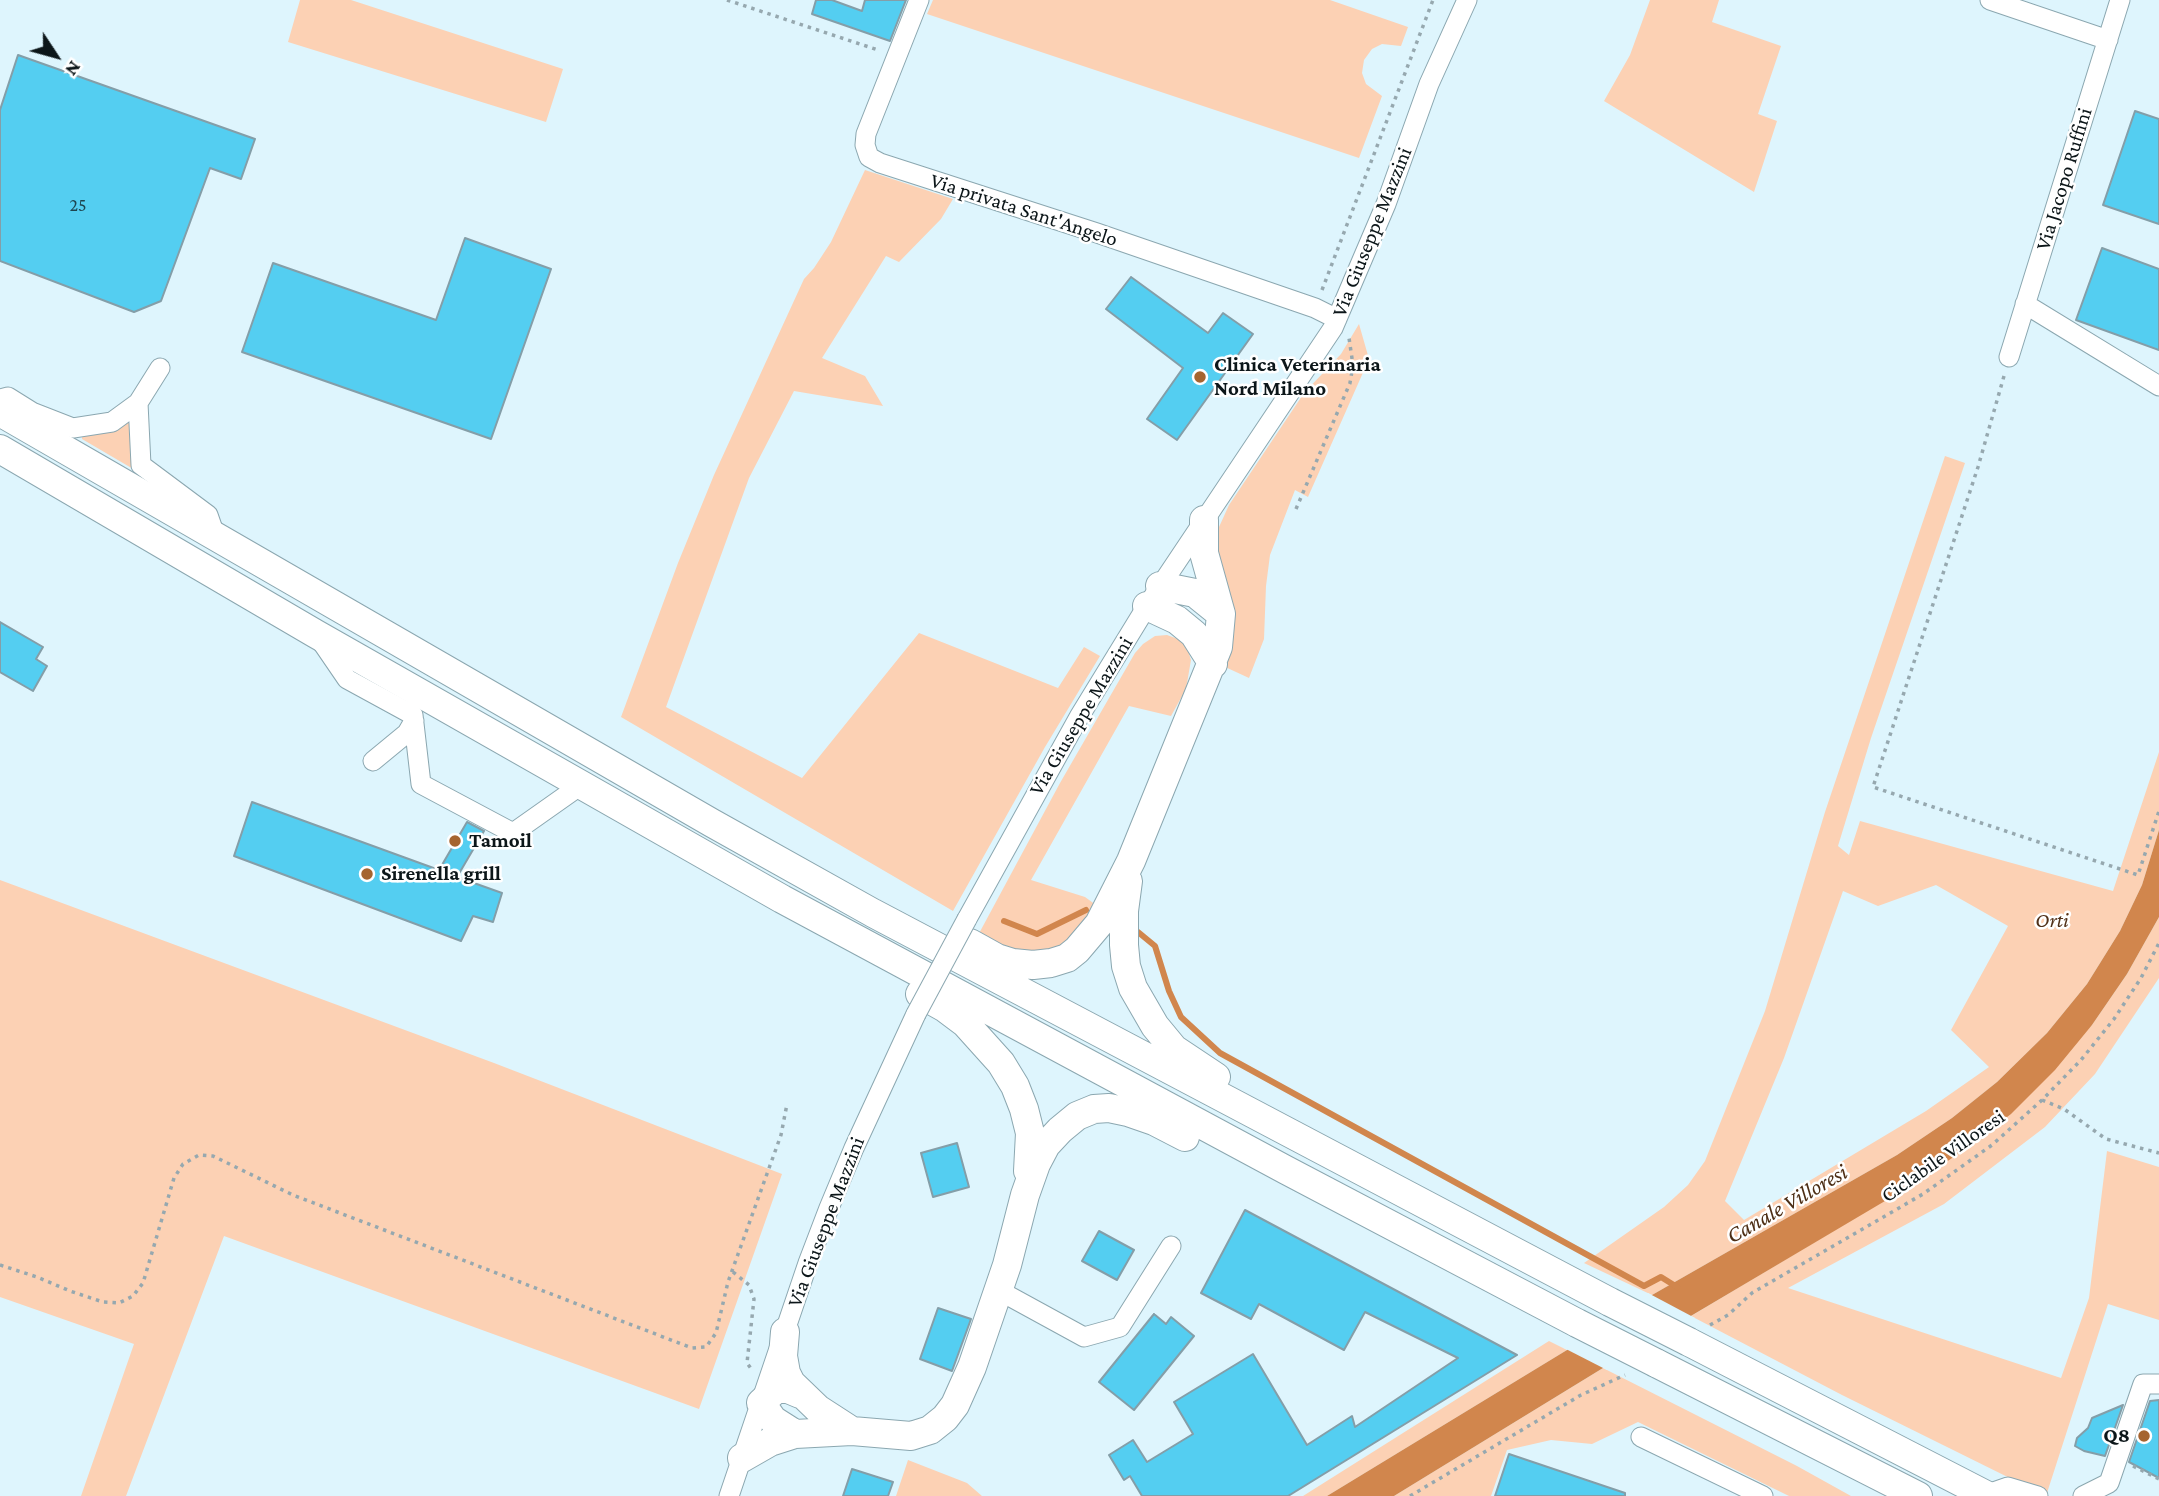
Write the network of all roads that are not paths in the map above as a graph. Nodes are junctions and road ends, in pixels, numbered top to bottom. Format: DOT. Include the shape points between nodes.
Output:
graph roads {
  1 [pos="919,0"];
  2 [pos="1466,0"];
  3 [pos="1477,0"];
  4 [pos="1990,0"];
  5 [pos="2120,0"];
  6 [pos="2108,40"];
  7 [pos="1429,84"];
  8 [pos="2025,304"];
  9 [pos="1337,319"];
  10 [pos="2009,357"];
  11 [pos="160,368"];
  12 [pos="2159,386"];
  13 [pos="0,400"];
  14 [pos="138,404"];
  15 [pos="0,412"];
  16 [pos="0,449"];
  17 [pos="1204,520"];
  18 [pos="216,537"];
  19 [pos="1153,596"];
  20 [pos="1222,614"];
  21 [pos="316,634"];
  22 [pos="1213,664"];
  23 [pos="414,721"];
  24 [pos="373,761"];
  25 [pos="581,785"];
  26 [pos="1131,861"];
  27 [pos="782,899"];
  28 [pos="873,913"];
  29 [pos="1301,1141"];
  30 [pos="1286,1170"];
  31 [pos="1025,1195"];
  32 [pos="1171,1246"];
  33 [pos="998,1290"];
  34 [pos="785,1332"];
  35 [pos="1656,1363"];
  36 [pos="2159,1384"];
  37 [pos="764,1392"];
  38 [pos="800,1394"];
  39 [pos="852,1431"];
  40 [pos="795,1434"];
  41 [pos="1641,1437"];
  42 [pos="742,1458"];
  43 [pos="1986,1495"];
  44 [pos="729,1496"];
  45 [pos="1763,1496"];
  46 [pos="1879,1496"];
  47 [pos="1918,1496"];
  48 [pos="2038,1496"];
  49 [pos="2083,1496"];
  1 -- 9 [label="street, Via privata Sant'Angelo" via="866,134 869,157"];
  2 -- 7 [label="street, Via Giuseppe Mazzini"];
  3 -- 7 [label="street"];
  4 -- 6 [label="street"];
  5 -- 6 [label="street, Via Jacopo Ruffini"];
  6 -- 8 [label="street, Via Jacopo Ruffini"];
  7 -- 9 [label="street, Via Giuseppe Mazzini" via="1386,204"];
  8 -- 10 [label="street, Via Jacopo Ruffini"];
  8 -- 12 [label="street"];
  9 -- 17 [label="street, Via Giuseppe Mazzini"];
  11 -- 14 [label="street"];
  13 -- 14 [label="street" via="8,397 73,428 113,422"];
  14 -- 18 [label="street" via="141,466 208,515"];
  15 -- 18 [label="highway"];
  16 -- 21 [label="highway"];
  17 -- 19 [label="street, Via Giuseppe Mazzini"];
  17 -- 20 [label="highway" via="1204,553"];
  18 -- 28 [label="highway"];
  19 -- 20 [label="highway" via="1195,593"];
  19 -- 22 [label="highway" via="1194,634"];
  19 -- 34 [label="street, Via Giuseppe Mazzini, bridge" via="1067,739 916,1014 849,1160"];
  20 -- 22 [label="highway"];
  21 -- 23 [label="street" via="346,679 414,715"];
  21 -- 25 [label="highway"];
  22 -- 26 [label="highway"];
  23 -- 24 [label="street" via="407,733"];
  23 -- 25 [label="street" via="421,784 513,834"];
  25 -- 27 [label="highway"];
  26 -- 28 [label="highway" via="1088,940 1067,958 1051,963 1033,965 997,958 895,904"];
  26 -- 29 [label="highway" via="1124,945 1126,966 1142,1007 1174,1049 1284,1115"];
  27 -- 30 [label="highway"];
  27 -- 31 [label="highway" via="861,960 945,1008 984,1042 1015,1086 1024,1109 1030,1133"];
  28 -- 29 [label="highway"];
  29 -- 43 [label="highway, bridge"];
  30 -- 31 [label="highway" via="1242,1164 1154,1121 1109,1108 1094,1109 1077,1116 1046,1145"];
  30 -- 35 [label="highway, bridge"];
  31 -- 33 [label="highway"];
  32 -- 33 [label="street" via="1120,1327 1084,1336"];
  33 -- 39 [label="highway" via="967,1379 945,1418 930,1430 911,1436"];
  34 -- 37 [label="street, Via Giuseppe Mazzini"];
  34 -- 38 [label="highway" via="786,1373"];
  35 -- 46 [label="highway"];
  35 -- 47 [label="highway"];
  36 -- 49 [label="street" via="2143,1384 2109,1483"];
  37 -- 38 [label="highway" via="788,1389"];
  37 -- 40 [label="highway" via="773,1420"];
  37 -- 42 [label="street, Via Giuseppe Mazzini"];
  38 -- 39 [label="highway"];
  39 -- 40 [label="highway"];
  40 -- 42 [label="highway"];
  41 -- 45 [label="street"];
  42 -- 44 [label="street, Via Giuseppe Mazzini"];
  43 -- 48 [label="street" via="2008,1487"];
}
